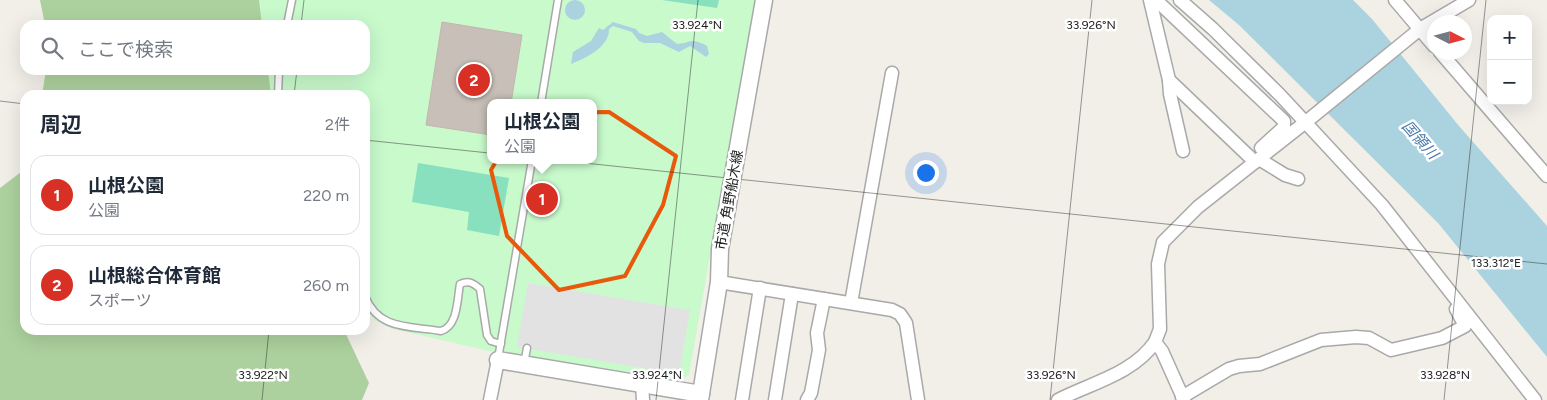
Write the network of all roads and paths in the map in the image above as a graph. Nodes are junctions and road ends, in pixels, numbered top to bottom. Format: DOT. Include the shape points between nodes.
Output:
graph roads {
  1 [pos="292,0"];
  2 [pos="558,0"];
  3 [pos="764,0"];
  4 [pos="1150,0"];
  5 [pos="1156,0"];
  6 [pos="1180,0"];
  7 [pos="1395,0"];
  8 [pos="1467,0"];
  9 [pos="288,20"];
  10 [pos="1418,32"];
  11 [pos="1427,40"];
  12 [pos="1447,60"];
  13 [pos="892,73"];
  14 [pos="279,75"];
  15 [pos="1169,80"];
  16 [pos="278,90"];
  17 [pos="542,99"];
  18 [pos="1309,120"];
  19 [pos="1183,151"];
  20 [pos="1255,160"];
  21 [pos="1534,161"];
  22 [pos="531,164"];
  23 [pos="1547,166"];
  24 [pos="1547,176"];
  25 [pos="1298,180"];
  26 [pos="719,282"];
  27 [pos="760,288"];
  28 [pos="792,294"];
  29 [pos="1452,294"];
  30 [pos="824,299"];
  31 [pos="851,303"];
  32 [pos="370,305"];
  33 [pos="1155,342"];
  34 [pos="499,352"];
  35 [pos="642,392"];
  36 [pos="701,397"];
  37 [pos="1183,399"];
  38 [pos="490,400"];
  39 [pos="742,400"];
  40 [pos="775,400"];
  41 [pos="806,400"];
  42 [pos="918,400"];
  43 [pos="1058,400"];
  44 [pos="1535,400"];
  1 -- 9 [label="lane"];
  2 -- 17 [label="lane"];
  3 -- 26 [label="street, 市道 角野船木線" via="720,249"];
  4 -- 15 [label="street"];
  5 -- 20 [label="street" via="1284,122 1284,127"];
  6 -- 18 [label="street"];
  7 -- 10 [label="street"];
  8 -- 10 [label="street"];
  10 -- 11 [label="street"];
  10 -- 18 [label="street"];
  12 -- 21 [label="street"];
  13 -- 31 [label="street"];
  14 -- 16 [label="lane"];
  15 -- 19 [label="street"];
  15 -- 20 [label="street"];
  18 -- 20 [label="street"];
  18 -- 29 [label="street" via="1382,204"];
  20 -- 25 [label="street"];
  20 -- 33 [label="street" via="1198,207 1163,242 1158,264 1160,329"];
  21 -- 23 [label="street"];
  21 -- 24 [label="street"];
  22 -- 34 [label="lane"];
  26 -- 27 [label="street"];
  26 -- 36 [label="street, 市道 角野船木線"];
  27 -- 28 [label="street"];
  27 -- 39 [label="street"];
  28 -- 30 [label="street"];
  28 -- 40 [label="street"];
  29 -- 37 [label="street" via="1465,326 1442,338 1391,350 1370,338 1321,340 1260,364 1230,369"];
  29 -- 44 [label="street"];
  30 -- 31 [label="street"];
  30 -- 41 [label="street" via="817,332 819,350 811,393"];
  31 -- 42 [label="street" via="900,314 906,323"];
  32 -- 34 [label="lane" via="376,316 386,322 440,331 453,322 460,284 473,282 480,289 487,335"];
  33 -- 37 [label="street"];
  33 -- 43 [label="street" via="1128,369"];
  34 -- 35 [label="street" via="526,356"];
  34 -- 38 [label="street"];
  35 -- 36 [label="street"];
}
